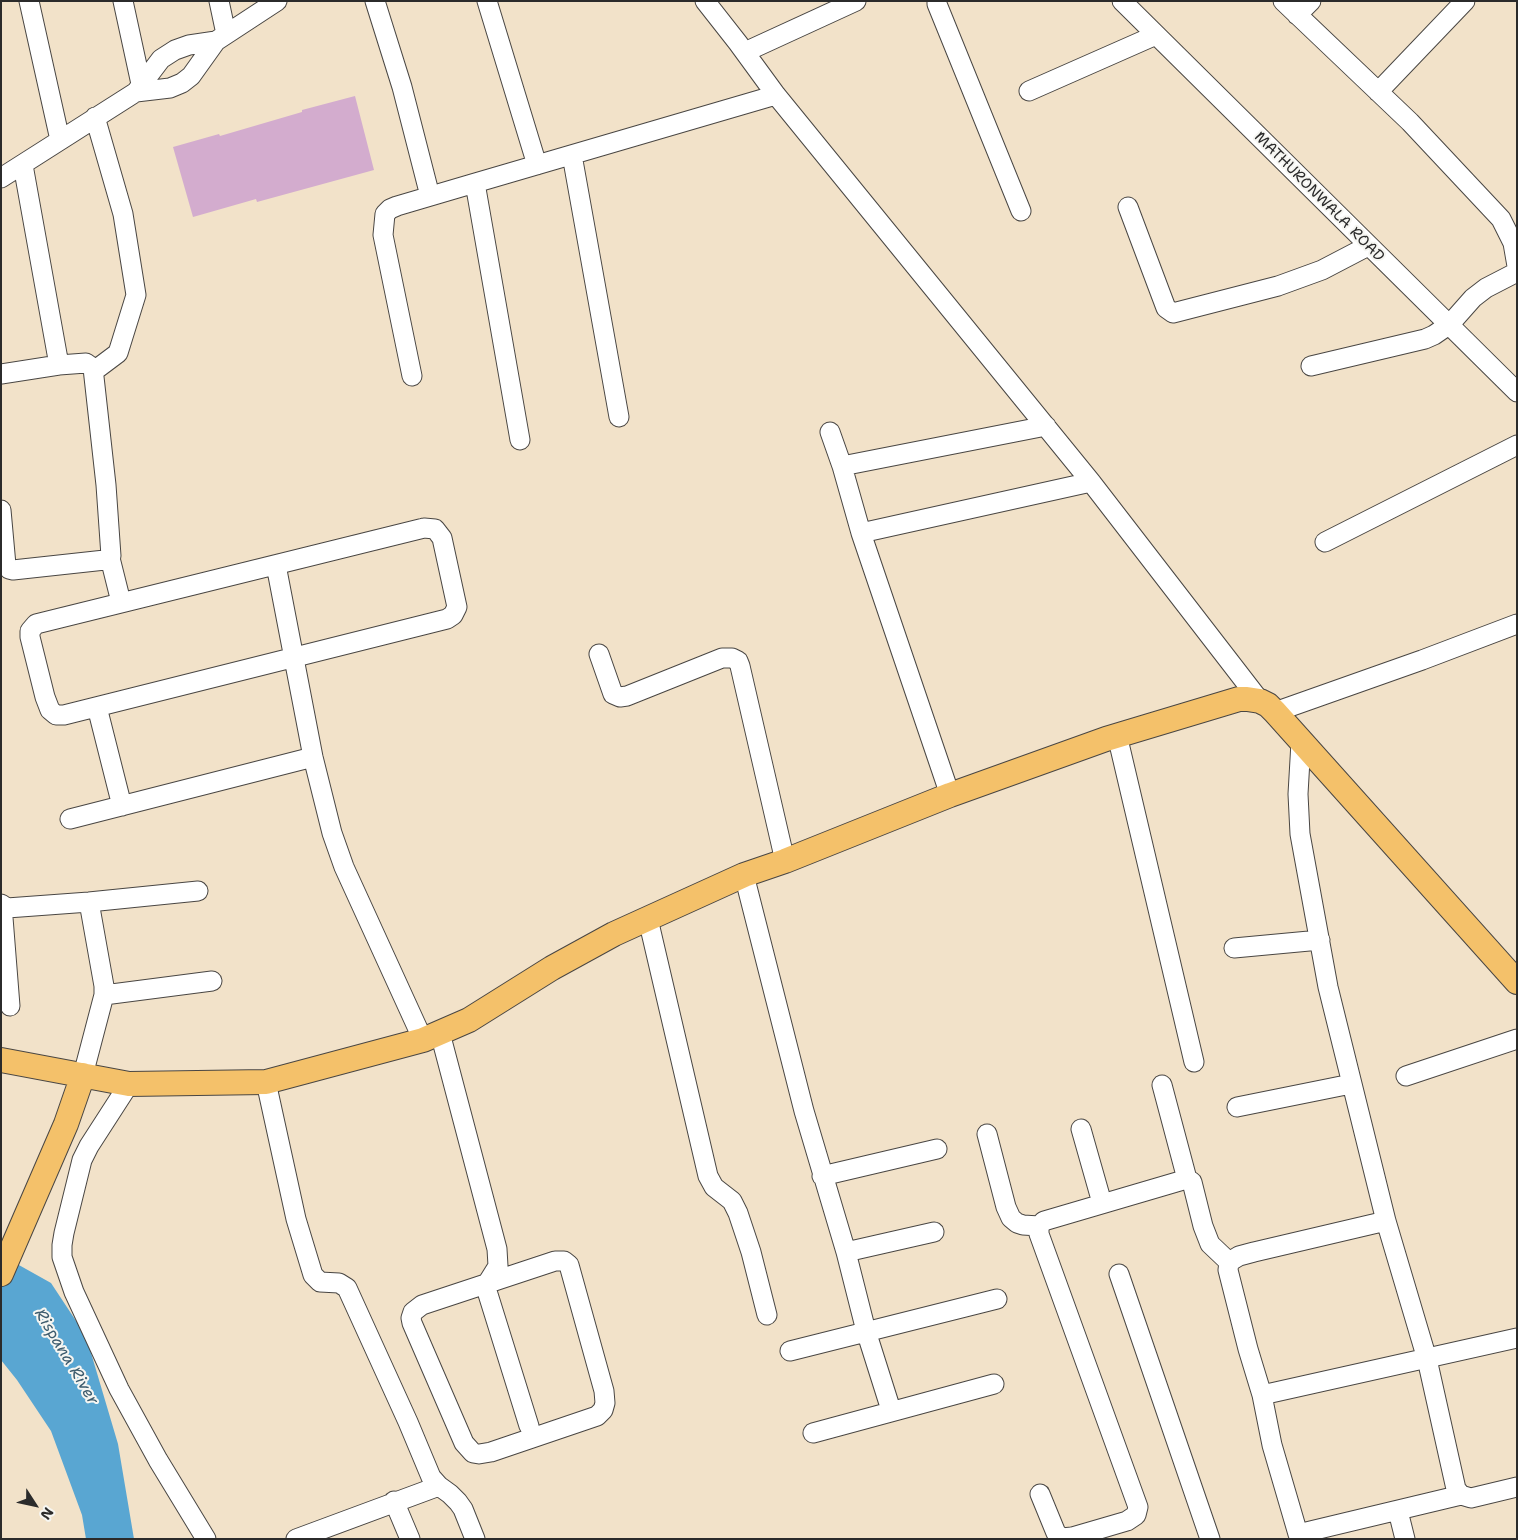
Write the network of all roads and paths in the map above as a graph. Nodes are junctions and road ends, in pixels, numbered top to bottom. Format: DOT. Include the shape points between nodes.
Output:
graph roads {
  1 [pos="29,1"];
  2 [pos="123,1"];
  3 [pos="219,1"];
  4 [pos="277,1"];
  5 [pos="376,1"];
  6 [pos="487,1"];
  7 [pos="705,1"];
  8 [pos="856,1"];
  9 [pos="938,1"];
  10 [pos="1122,1"];
  11 [pos="1283,1"];
  12 [pos="1312,1"];
  13 [pos="1465,1"];
  14 [pos="1298,15"];
  15 [pos="1156,35"];
  16 [pos="221,38"];
  17 [pos="745,52"];
  18 [pos="138,88"];
  19 [pos="1029,91"];
  20 [pos="1378,92"];
  21 [pos="776,95"];
  22 [pos="96,117"];
  23 [pos="60,140"];
  24 [pos="572,155"];
  25 [pos="22,164"];
  26 [pos="537,165"];
  27 [pos="1,178"];
  28 [pos="475,182"];
  29 [pos="430,196"];
  30 [pos="1128,207"];
  31 [pos="1021,211"];
  32 [pos="1368,246"];
  33 [pos="1517,266"];
  34 [pos="1517,272"];
  35 [pos="1450,324"];
  36 [pos="59,365"];
  37 [pos="1311,366"];
  38 [pos="94,371"];
  39 [pos="1,374"];
  40 [pos="412,376"];
  41 [pos="1517,392"];
  42 [pos="619,417"];
  43 [pos="1046,426"];
  44 [pos="830,432"];
  45 [pos="520,440"];
  46 [pos="1517,445"];
  47 [pos="842,466"];
  48 [pos="1091,482"];
  49 [pos="1,510"];
  50 [pos="861,533"];
  51 [pos="1325,542"];
  52 [pos="110,558"];
  53 [pos="276,565"];
  54 [pos="121,602"];
  55 [pos="1517,624"];
  56 [pos="599,654"];
  57 [pos="295,658"];
  58 [pos="98,707"];
  59 [pos="1268,707"];
  60 [pos="1117,736"];
  61 [pos="1302,742"];
  62 [pos="313,756"];
  63 [pos="950,795"];
  64 [pos="122,806"];
  65 [pos="70,819"];
  66 [pos="785,861"];
  67 [pos="744,875"];
  68 [pos="198,891"];
  69 [pos="89,902"];
  70 [pos="2,905"];
  71 [pos="648,919"];
  72 [pos="1320,940"];
  73 [pos="1234,948"];
  74 [pos="212,981"];
  75 [pos="1517,982"];
  76 [pos="104,995"];
  77 [pos="10,1006"];
  78 [pos="431,1036"];
  79 [pos="1517,1039"];
  80 [pos="1,1060"];
  81 [pos="1194,1062"];
  82 [pos="83,1075"];
  83 [pos="1406,1076"];
  84 [pos="266,1082"];
  85 [pos="129,1084"];
  86 [pos="1351,1084"];
  87 [pos="1162,1085"];
  88 [pos="1237,1107"];
  89 [pos="1081,1129"];
  90 [pos="987,1134"];
  91 [pos="937,1149"];
  92 [pos="822,1176"];
  93 [pos="1187,1179"];
  94 [pos="1102,1203"];
  95 [pos="1386,1221"];
  96 [pos="1039,1226"];
  97 [pos="934,1232"];
  98 [pos="846,1252"];
  99 [pos="1229,1262"];
  100 [pos="1,1274"];
  101 [pos="1119,1274"];
  102 [pos="488,1282"];
  103 [pos="996,1299"];
  104 [pos="767,1315"];
  105 [pos="866,1331"];
  106 [pos="1517,1338"];
  107 [pos="790,1351"];
  108 [pos="1427,1359"];
  109 [pos="994,1384"];
  110 [pos="1262,1395"];
  111 [pos="891,1410"];
  112 [pos="529,1426"];
  113 [pos="813,1433"];
  114 [pos="439,1486"];
  115 [pos="1517,1487"];
  116 [pos="1040,1494"];
  117 [pos="1461,1495"];
  118 [pos="394,1501"];
  119 [pos="1398,1511"];
  120 [pos="1298,1536"];
  121 [pos="304,1537"];
  122 [pos="206,1539"];
  123 [pos="410,1539"];
  124 [pos="475,1539"];
  125 [pos="1210,1539"];
  126 [pos="1405,1539"];
  1 -- 23 [label="street"];
  2 -- 18 [label="street"];
  3 -- 16 [label="street"];
  4 -- 16 [label="street"];
  5 -- 29 [label="street"];
  6 -- 26 [label="street"];
  7 -- 17 [label="street"];
  8 -- 17 [label="street"];
  9 -- 31 [label="street"];
  10 -- 15 [label="street, MATHURONWALA ROAD"];
  11 -- 14 [label="street"];
  12 -- 14 [label="street"];
  13 -- 20 [label="street"];
  14 -- 20 [label="street"];
  15 -- 19 [label="street"];
  15 -- 32 [label="street, MATHURONWALA ROAD"];
  16 -- 18 [label="street" via="174,50 161,59"];
  16 -- 18 [label="street" via="182,83 170,88"];
  17 -- 21 [label="street"];
  18 -- 22 [label="street"];
  20 -- 33 [label="street" via="1501,219 1513,243"];
  21 -- 24 [label="street"];
  21 -- 43 [label="street"];
  22 -- 23 [label="street"];
  22 -- 38 [label="street" via="123,214 136,295 118,354"];
  23 -- 25 [label="street"];
  24 -- 26 [label="street"];
  24 -- 42 [label="street"];
  25 -- 27 [label="street"];
  25 -- 36 [label="street"];
  26 -- 28 [label="street"];
  28 -- 29 [label="street"];
  28 -- 45 [label="street"];
  29 -- 40 [label="street" via="390,210 385,214 383,224"];
  30 -- 32 [label="street" via="1166,308 1174,313 1278,286 1322,270"];
  32 -- 35 [label="street, MATHURONWALA ROAD"];
  34 -- 35 [label="street" via="1473,298"];
  35 -- 37 [label="street" via="1425,339"];
  35 -- 41 [label="street, MATHURONWALA ROAD"];
  36 -- 38 [label="street" via="88,364"];
  36 -- 39 [label="street"];
  38 -- 52 [label="street"];
  43 -- 47 [label="street"];
  43 -- 48 [label="street"];
  44 -- 47 [label="street"];
  46 -- 51 [label="street"];
  47 -- 50 [label="street"];
  48 -- 50 [label="street"];
  48 -- 59 [label="street"];
  49 -- 52 [label="street" via="9,569"];
  50 -- 63 [label="street"];
  52 -- 54 [label="street"];
  53 -- 54 [label="street"];
  53 -- 57 [label="street"];
  53 -- 57 [label="street" via="433,528 442,538 457,607 448,619"];
  54 -- 58 [label="street" via="41,621 30,631 50,710 56,715 64,715"];
  55 -- 59 [label="street" via="1422,660"];
  56 -- 66 [label="street" via="613,694 620,697 722,658 738,661"];
  57 -- 58 [label="street"];
  57 -- 62 [label="street"];
  58 -- 64 [label="street"];
  59 -- 60 [label="main road" via="1239,699"];
  59 -- 61 [label="main road"];
  60 -- 63 [label="main road"];
  60 -- 81 [label="street"];
  61 -- 72 [label="street" via="1298,794 1300,834"];
  61 -- 75 [label="main road"];
  62 -- 64 [label="street"];
  62 -- 78 [label="street" via="344,867"];
  63 -- 66 [label="main road"];
  64 -- 65 [label="street"];
  66 -- 67 [label="main road"];
  67 -- 71 [label="main road"];
  67 -- 92 [label="street"];
  68 -- 69 [label="street"];
  69 -- 70 [label="street" via="7,908"];
  69 -- 76 [label="street"];
  70 -- 77 [label="street"];
  71 -- 78 [label="main road" via="614,934 485,1010"];
  71 -- 104 [label="street" via="708,1176 714,1187 736,1207"];
  72 -- 73 [label="street"];
  72 -- 86 [label="street"];
  74 -- 76 [label="street"];
  76 -- 82 [label="street"];
  78 -- 84 [label="main road"];
  78 -- 102 [label="street" via="497,1249 498,1266"];
  79 -- 83 [label="street"];
  80 -- 82 [label="main road"];
  82 -- 85 [label="main road"];
  82 -- 100 [label="main road" via="66,1124"];
  84 -- 85 [label="main road"];
  84 -- 114 [label="street" via="296,1219 313,1275 320,1282 338,1283 346,1288 431,1478"];
  85 -- 122 [label="street" via="82,1160 64,1234 62,1257 74,1292 119,1389"];
  86 -- 88 [label="street"];
  86 -- 95 [label="street"];
  87 -- 93 [label="street"];
  89 -- 94 [label="street"];
  90 -- 96 [label="street" via="1011,1218 1016,1223"];
  91 -- 92 [label="street"];
  92 -- 98 [label="street"];
  93 -- 94 [label="street"];
  93 -- 99 [label="street" via="1192,1182 1210,1244"];
  94 -- 96 [label="street" via="1044,1221"];
  95 -- 99 [label="street" via="1254,1252"];
  95 -- 108 [label="street"];
  96 -- 116 [label="street" via="1039,1234 1138,1507 1136,1515 1127,1521 1072,1538 1062,1538 1056,1533"];
  97 -- 98 [label="street"];
  98 -- 105 [label="street"];
  99 -- 110 [label="street" via="1228,1270"];
  101 -- 125 [label="street"];
  102 -- 102 [label="street" via="422,1305 411,1318 467,1448 479,1454 492,1452 597,1416 603,1410 605,1398 567,1263 555,1261"];
  102 -- 112 [label="street" via="487,1291"];
  103 -- 105 [label="street"];
  105 -- 107 [label="street"];
  105 -- 111 [label="street"];
  106 -- 108 [label="street"];
  108 -- 110 [label="street"];
  108 -- 117 [label="street" via="1456,1489"];
  109 -- 111 [label="street"];
  110 -- 120 [label="street"];
  111 -- 113 [label="street"];
  114 -- 118 [label="street"];
  114 -- 124 [label="street" via="463,1509"];
  115 -- 117 [label="street" via="1471,1498"];
  117 -- 119 [label="street"];
  118 -- 121 [label="street"];
  118 -- 123 [label="street"];
  119 -- 120 [label="street"];
  119 -- 126 [label="street"];
}
